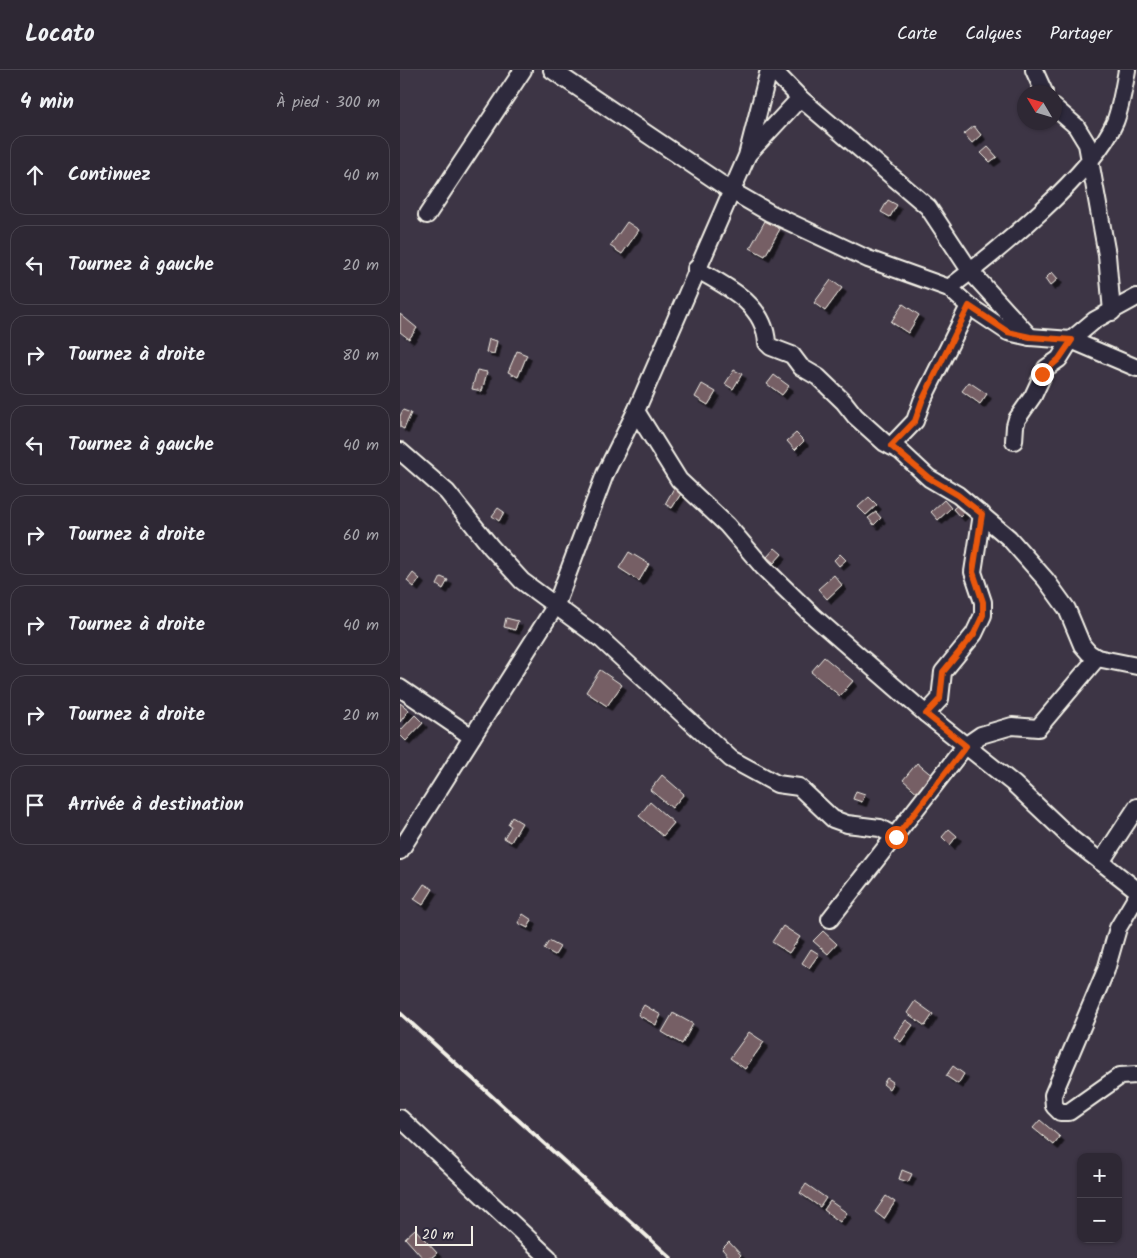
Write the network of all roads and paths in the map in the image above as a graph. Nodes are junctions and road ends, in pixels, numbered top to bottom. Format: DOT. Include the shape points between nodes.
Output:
graph roads {
  1 [pos="522,70"];
  2 [pos="552,70"];
  3 [pos="771,70"];
  4 [pos="1034,70"];
  5 [pos="1127,70"];
  6 [pos="1041,85"];
  7 [pos="800,98"];
  8 [pos="1062,114"];
  9 [pos="747,156"];
  10 [pos="1090,160"];
  11 [pos="730,190"];
  12 [pos="427,215"];
  13 [pos="696,269"];
  14 [pos="971,272"];
  15 [pos="949,288"];
  16 [pos="1137,297"];
  17 [pos="969,306"];
  18 [pos="1112,312"];
  19 [pos="1030,337"];
  20 [pos="1072,340"];
  21 [pos="1137,368"];
  22 [pos="636,411"];
  23 [pos="1014,441"];
  24 [pos="891,446"];
  25 [pos="400,451"];
  26 [pos="982,514"];
  27 [pos="556,605"];
  28 [pos="1097,658"];
  29 [pos="1137,666"];
  30 [pos="400,688"];
  31 [pos="926,714"];
  32 [pos="472,737"];
  33 [pos="966,746"];
  34 [pos="1137,807"];
  35 [pos="896,837"];
  36 [pos="400,851"];
  37 [pos="1101,862"];
  38 [pos="1137,890"];
  39 [pos="1137,896"];
  40 [pos="830,919"];
  41 [pos="1137,1075"];
  42 [pos="400,1118"];
  43 [pos="549,1258"];
  1 -- 12 [label="street"];
  2 -- 11 [label="street"];
  3 -- 7 [label="street"];
  3 -- 9 [label="street"];
  4 -- 6 [label="street"];
  5 -- 10 [label="street" via="1115,122"];
  7 -- 9 [label="street"];
  7 -- 14 [label="street" via="928,207"];
  8 -- 10 [label="street" via="1076,126 1087,144"];
  9 -- 11 [label="street"];
  10 -- 14 [label="street" via="1012,237"];
  10 -- 18 [label="street" via="1107,255"];
  11 -- 13 [label="street"];
  11 -- 15 [label="street" via="770,213 860,255"];
  13 -- 22 [label="street"];
  13 -- 24 [label="street" via="734,290 760,317 771,347 792,355 800,367 818,377 855,416"];
  14 -- 15 [label="street"];
  14 -- 19 [label="street"];
  15 -- 17 [label="street"];
  16 -- 18 [label="street"];
  17 -- 19 [label="street" via="1008,332"];
  17 -- 24 [label="street" via="915,421"];
  18 -- 20 [label="street" via="1095,320"];
  19 -- 20 [label="street"];
  20 -- 21 [label="street"];
  20 -- 23 [label="street" via="1059,359 1042,374 1033,396 1014,426"];
  22 -- 27 [label="street" via="606,474"];
  22 -- 31 [label="street" via="679,480 812,615"];
  24 -- 26 [label="street" via="929,478"];
  25 -- 27 [label="street" via="447,492 522,581"];
  26 -- 28 [label="street" via="1009,538 1046,580 1068,609 1082,645"];
  26 -- 31 [label="street" via="973,572 983,602 983,615 974,634 943,672 940,699"];
  27 -- 32 [label="street"];
  27 -- 35 [label="street" via="602,640 731,760 777,784 799,787 833,819 880,828"];
  28 -- 29 [label="street"];
  28 -- 33 [label="street" via="1038,728 1012,726 981,735"];
  30 -- 32 [label="street"];
  31 -- 33 [label="street"];
  32 -- 36 [label="street"];
  33 -- 35 [label="street"];
  33 -- 37 [label="street"];
  34 -- 37 [label="street"];
  35 -- 40 [label="street"];
  37 -- 38 [label="street"];
  39 -- 41 [label="street" via="1118,928 1106,970 1053,1095 1054,1106 1060,1112 1069,1112 1120,1076"];
  42 -- 43 [label="street"];
}
